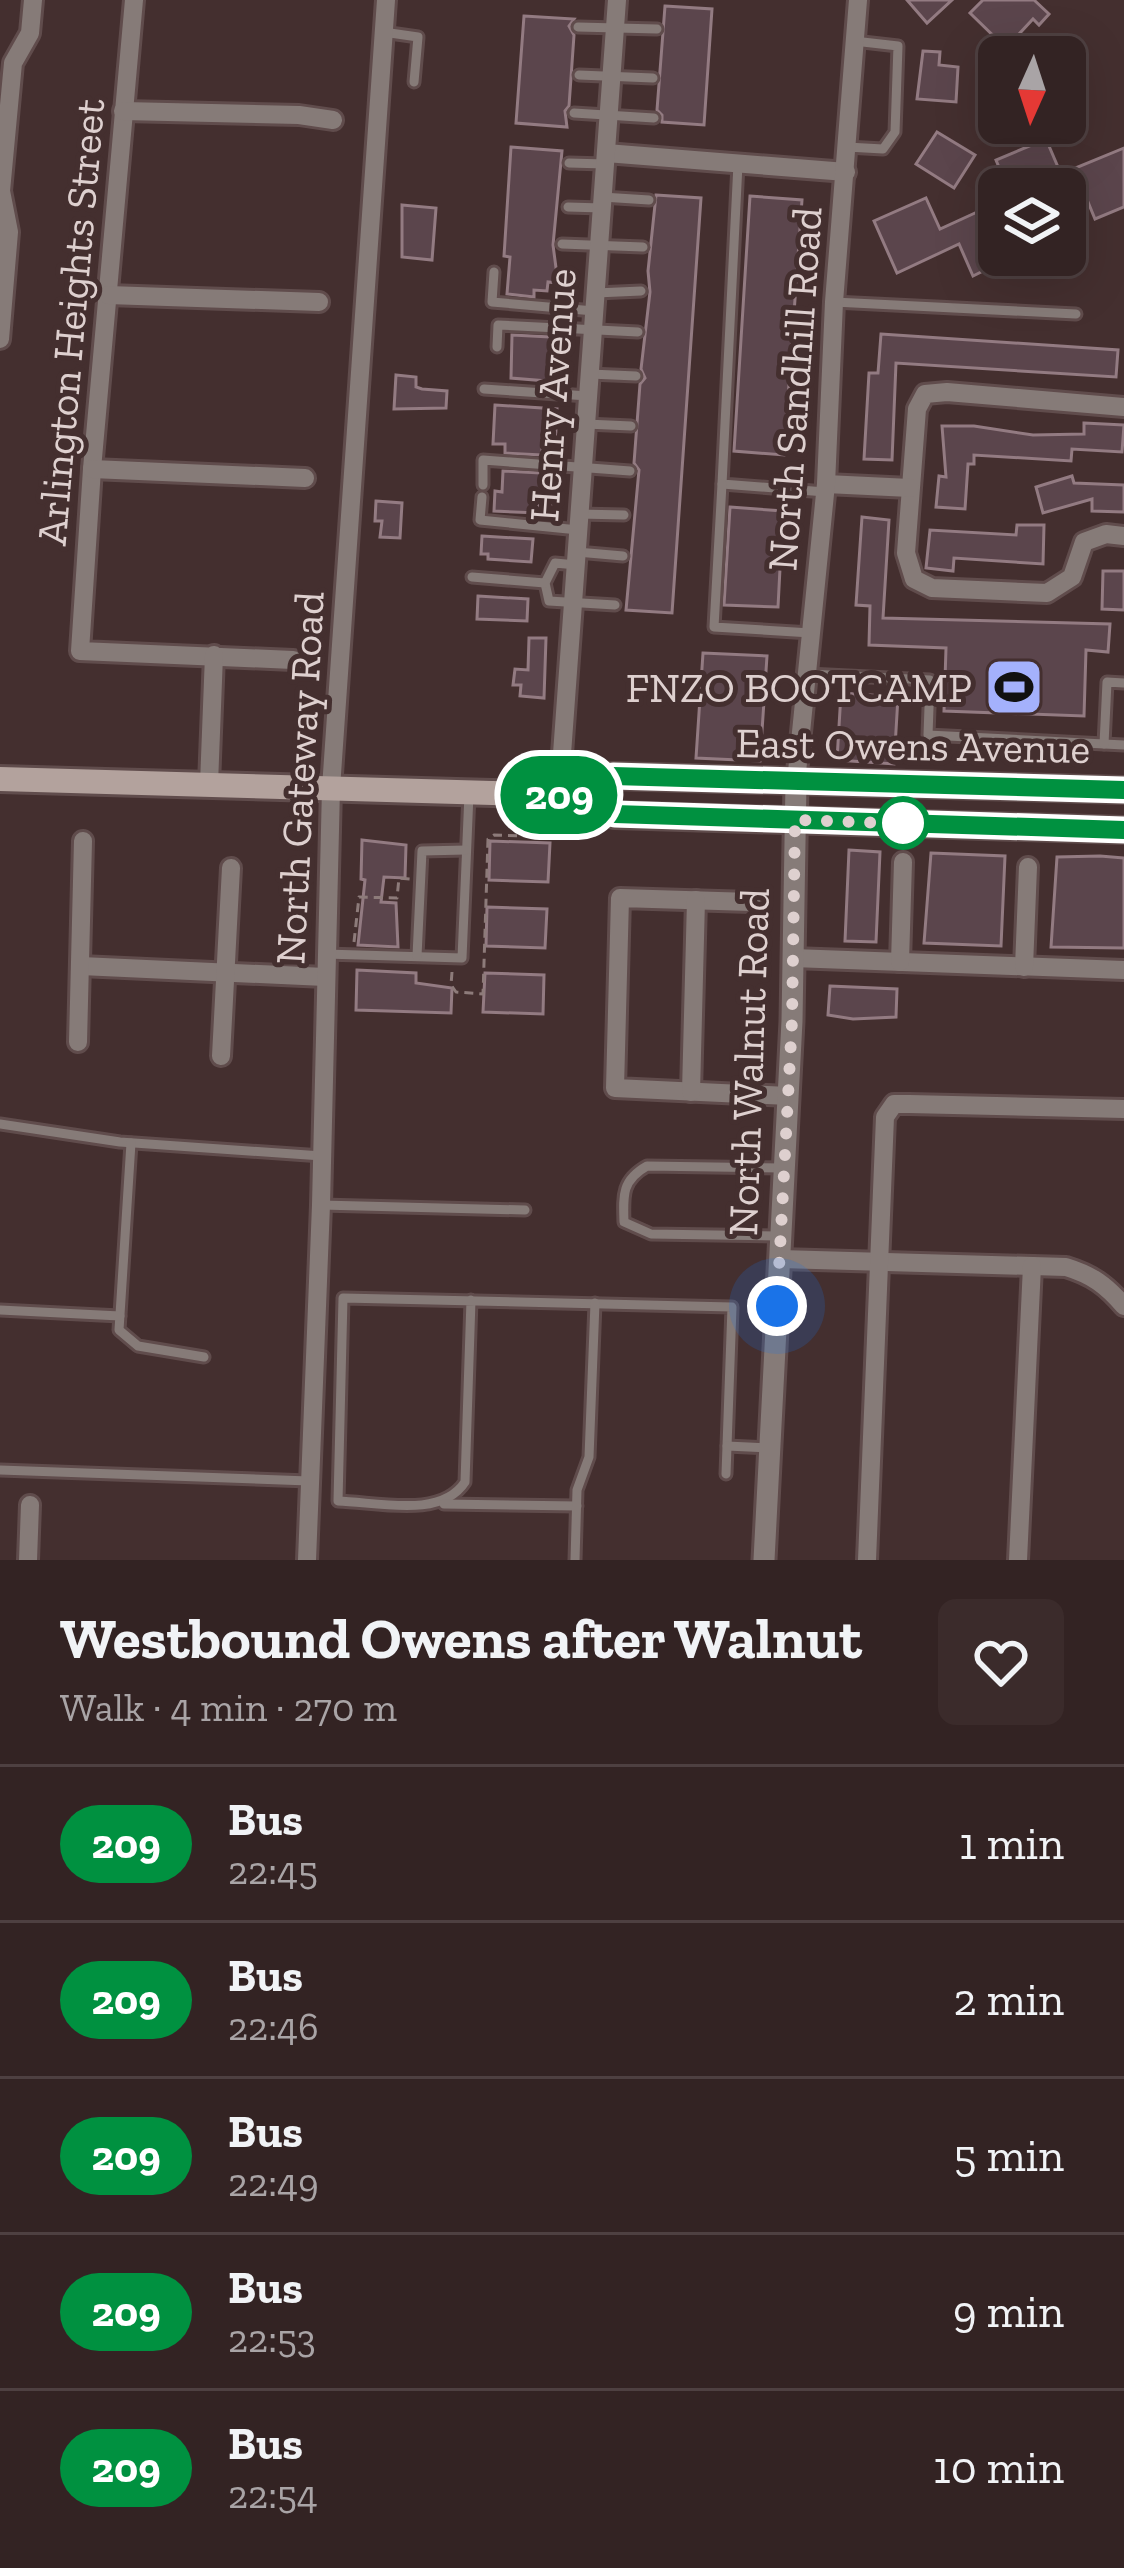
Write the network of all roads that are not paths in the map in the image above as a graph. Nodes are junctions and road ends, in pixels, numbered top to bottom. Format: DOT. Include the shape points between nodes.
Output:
graph roads {
  1 [pos="33,0"];
  2 [pos="134,0"];
  3 [pos="386,0"];
  4 [pos="617,0"];
  5 [pos="858,0"];
  6 [pos="578,27"];
  7 [pos="615,28"];
  8 [pos="657,29"];
  9 [pos="383,32"];
  10 [pos="854,41"];
  11 [pos="579,75"];
  12 [pos="611,77"];
  13 [pos="653,78"];
  14 [pos="415,82"];
  15 [pos="123,111"];
  16 [pos="574,112"];
  17 [pos="609,115"];
  18 [pos="654,118"];
  19 [pos="333,120"];
  20 [pos="847,147"];
  21 [pos="605,158"];
  22 [pos="569,163"];
  23 [pos="738,164"];
  24 [pos="845,172"];
  25 [pos="649,200"];
  26 [pos="602,203"];
  27 [pos="568,206"];
  28 [pos="562,244"];
  29 [pos="599,244"];
  30 [pos="643,247"];
  31 [pos="494,272"];
  32 [pos="640,291"];
  33 [pos="107,295"];
  34 [pos="319,302"];
  35 [pos="834,302"];
  36 [pos="594,311"];
  37 [pos="1076,314"];
  38 [pos="638,332"];
  39 [pos="0,339"];
  40 [pos="497,347"];
  41 [pos="590,374"];
  42 [pos="636,376"];
  43 [pos="484,389"];
  44 [pos="588,396"];
  45 [pos="1124,407"];
  46 [pos="586,424"];
  47 [pos="631,426"];
  48 [pos="92,469"];
  49 [pos="584,469"];
  50 [pos="630,471"];
  51 [pos="305,478"];
  52 [pos="722,484"];
  53 [pos="826,488"];
  54 [pos="910,488"];
  55 [pos="625,514"];
  56 [pos="579,522"];
  57 [pos="1124,536"];
  58 [pos="623,556"];
  59 [pos="576,558"];
  60 [pos="472,577"];
  61 [pos="545,583"];
  62 [pos="573,604"];
  63 [pos="616,604"];
  64 [pos="811,633"];
  65 [pos="214,655"];
  66 [pos="293,659"];
  67 [pos="808,674"];
  68 [pos="1124,683"];
  69 [pos="1105,744"];
  70 [pos="1124,745"];
  71 [pos="0,778"];
  72 [pos="796,782"];
  73 [pos="209,784"];
  74 [pos="332,788"];
  75 [pos="1124,790"];
  76 [pos="469,792"];
  77 [pos="559,795"];
  78 [pos="795,820"];
  79 [pos="1124,830"];
  80 [pos="83,841"];
  81 [pos="466,850"];
  82 [pos="903,862"];
  83 [pos="1028,867"];
  84 [pos="231,868"];
  85 [pos="696,901"];
  86 [pos="751,902"];
  87 [pos="326,955"];
  88 [pos="417,956"];
  89 [pos="793,958"];
  90 [pos="900,962"];
  91 [pos="81,967"];
  92 [pos="1024,967"];
  93 [pos="1124,970"];
  94 [pos="226,974"];
  95 [pos="325,977"];
  96 [pos="78,1042"];
  97 [pos="221,1055"];
  98 [pos="691,1092"];
  99 [pos="788,1096"];
  100 [pos="1124,1108"];
  101 [pos="0,1124"];
  102 [pos="131,1143"];
  103 [pos="322,1156"];
  104 [pos="784,1168"];
  105 [pos="321,1205"];
  106 [pos="525,1210"];
  107 [pos="781,1236"];
  108 [pos="780,1259"];
  109 [pos="877,1262"];
  110 [pos="1032,1266"];
  111 [pos="471,1300"];
  112 [pos="595,1304"];
  113 [pos="1124,1306"];
  114 [pos="0,1310"];
  115 [pos="120,1316"];
  116 [pos="205,1357"];
  117 [pos="727,1446"];
  118 [pos="770,1448"];
  119 [pos="0,1470"];
  120 [pos="726,1474"];
  121 [pos="309,1481"];
  122 [pos="439,1504"];
  123 [pos="30,1505"];
  124 [pos="577,1507"];
  125 [pos="28,1560"];
  126 [pos="307,1560"];
  127 [pos="575,1560"];
  128 [pos="764,1560"];
  129 [pos="867,1560"];
  130 [pos="1018,1560"];
  1 -- 39 [label="street" via="11,83"];
  2 -- 15 [label="street, Arlington Heights Street"];
  3 -- 9 [label="street, North Gateway Road"];
  4 -- 7 [label="street, Henry Avenue"];
  5 -- 10 [label="street, North Sandhill Road"];
  6 -- 7 [label="lane"];
  7 -- 8 [label="lane"];
  7 -- 12 [label="street, Henry Avenue"];
  9 -- 14 [label="lane" via="418,37"];
  9 -- 74 [label="street, North Gateway Road"];
  10 -- 20 [label="street, North Sandhill Road"];
  10 -- 20 [label="lane" via="898,46 895,132 884,149"];
  11 -- 12 [label="lane"];
  12 -- 13 [label="lane"];
  12 -- 17 [label="street, Henry Avenue"];
  15 -- 19 [label="street"];
  15 -- 33 [label="street, Arlington Heights Street"];
  16 -- 17 [label="lane"];
  17 -- 18 [label="lane"];
  17 -- 21 [label="street, Henry Avenue"];
  20 -- 24 [label="street, North Sandhill Road"];
  21 -- 22 [label="lane"];
  21 -- 23 [label="street"];
  21 -- 26 [label="street, Henry Avenue"];
  23 -- 24 [label="street"];
  23 -- 52 [label="lane"];
  24 -- 35 [label="street, North Sandhill Road"];
  25 -- 26 [label="lane"];
  26 -- 27 [label="lane"];
  26 -- 29 [label="street, Henry Avenue"];
  28 -- 29 [label="lane"];
  29 -- 30 [label="lane"];
  29 -- 36 [label="street, Henry Avenue"];
  31 -- 36 [label="lane" via="492,302"];
  32 -- 36 [label="lane"];
  33 -- 34 [label="street"];
  33 -- 48 [label="street, Arlington Heights Street"];
  35 -- 37 [label="lane"];
  35 -- 53 [label="street, North Sandhill Road"];
  36 -- 38 [label="lane"];
  36 -- 40 [label="lane" via="498,325"];
  36 -- 41 [label="street, Henry Avenue"];
  41 -- 42 [label="lane"];
  41 -- 44 [label="street, Henry Avenue"];
  43 -- 44 [label="lane"];
  44 -- 46 [label="street, Henry Avenue"];
  45 -- 54 [label="street" via="925,394"];
  46 -- 47 [label="lane"];
  46 -- 49 [label="street, Henry Avenue"];
  48 -- 51 [label="street"];
  48 -- 65 [label="street, Arlington Heights Street" via="80,651"];
  49 -- 50 [label="lane"];
  49 -- 56 [label="street, Henry Avenue"];
  49 -- 56 [label="lane" via="484,460 480,520"];
  52 -- 53 [label="lane"];
  52 -- 64 [label="lane" via="714,628"];
  53 -- 54 [label="street"];
  53 -- 64 [label="street, North Sandhill Road"];
  54 -- 57 [label="street" via="908,567 932,588 1047,592 1072,577 1084,542"];
  55 -- 56 [label="lane"];
  56 -- 59 [label="street, Henry Avenue"];
  58 -- 59 [label="lane"];
  59 -- 61 [label="lane" via="556,563"];
  59 -- 62 [label="street, Henry Avenue"];
  60 -- 61 [label="lane"];
  61 -- 62 [label="lane" via="549,601"];
  62 -- 63 [label="lane"];
  62 -- 77 [label="street, Henry Avenue"];
  64 -- 67 [label="street, North Sandhill Road"];
  65 -- 66 [label="street"];
  65 -- 73 [label="street"];
  67 -- 69 [label="lane" via="930,680 928,735"];
  67 -- 72 [label="street, North Sandhill Road"];
  68 -- 69 [label="lane" via="1107,682"];
  69 -- 70 [label="lane"];
  71 -- 73 [label="main road, East Owens Avenue"];
  72 -- 75 [label="main road, East Owens Avenue"];
  72 -- 77 [label="main road, East Owens Avenue" via="613,776"];
  72 -- 78 [label="street, North Walnut Road"];
  73 -- 74 [label="main road, East Owens Avenue"];
  74 -- 76 [label="main road, East Owens Avenue"];
  74 -- 87 [label="street, North Gateway Road"];
  76 -- 77 [label="main road, East Owens Avenue"];
  76 -- 81 [label="lane"];
  77 -- 78 [label="main road, East Owens Avenue" via="615,814"];
  78 -- 79 [label="main road, East Owens Avenue"];
  78 -- 89 [label="street, North Walnut Road"];
  80 -- 91 [label="street"];
  81 -- 88 [label="lane" via="457,958"];
  81 -- 88 [label="lane" via="422,850"];
  82 -- 90 [label="street"];
  83 -- 92 [label="street"];
  84 -- 94 [label="street"];
  85 -- 86 [label="street"];
  85 -- 98 [label="street"];
  85 -- 98 [label="street" via="620,898 618,970 615,1088"];
  87 -- 88 [label="lane"];
  87 -- 95 [label="street, North Gateway Road"];
  89 -- 90 [label="street"];
  89 -- 99 [label="street, North Walnut Road"];
  90 -- 92 [label="street"];
  91 -- 94 [label="street"];
  91 -- 96 [label="street"];
  92 -- 93 [label="street"];
  94 -- 95 [label="street"];
  94 -- 97 [label="street"];
  95 -- 103 [label="street, North Gateway Road"];
  98 -- 99 [label="street"];
  99 -- 104 [label="street, North Walnut Road"];
  100 -- 109 [label="street" via="894,1104 886,1117"];
  101 -- 102 [label="lane"];
  102 -- 103 [label="lane"];
  102 -- 115 [label="lane"];
  103 -- 105 [label="street, North Gateway Road"];
  104 -- 107 [label="street, North Walnut Road"];
  104 -- 107 [label="lane" via="647,1166 623,1191 624,1222 651,1234"];
  105 -- 106 [label="lane"];
  105 -- 121 [label="street, North Gateway Road"];
  107 -- 108 [label="street, North Walnut Road"];
  108 -- 109 [label="street"];
  108 -- 118 [label="street, North Walnut Road"];
  109 -- 110 [label="street"];
  109 -- 129 [label="street"];
  110 -- 113 [label="street" via="1087,1273"];
  110 -- 130 [label="street"];
  111 -- 112 [label="lane"];
  111 -- 122 [label="lane" via="465,1482"];
  111 -- 122 [label="lane" via="343,1298 338,1501"];
  112 -- 117 [label="lane" via="733,1306"];
  112 -- 124 [label="lane" via="589,1456"];
  114 -- 115 [label="lane"];
  115 -- 116 [label="lane" via="119,1330 138,1346"];
  117 -- 118 [label="lane"];
  117 -- 120 [label="lane"];
  118 -- 128 [label="street, North Walnut Road"];
  119 -- 121 [label="lane"];
  121 -- 126 [label="street, North Gateway Road"];
  122 -- 124 [label="lane"];
  123 -- 125 [label="street"];
  124 -- 127 [label="lane"];
}
